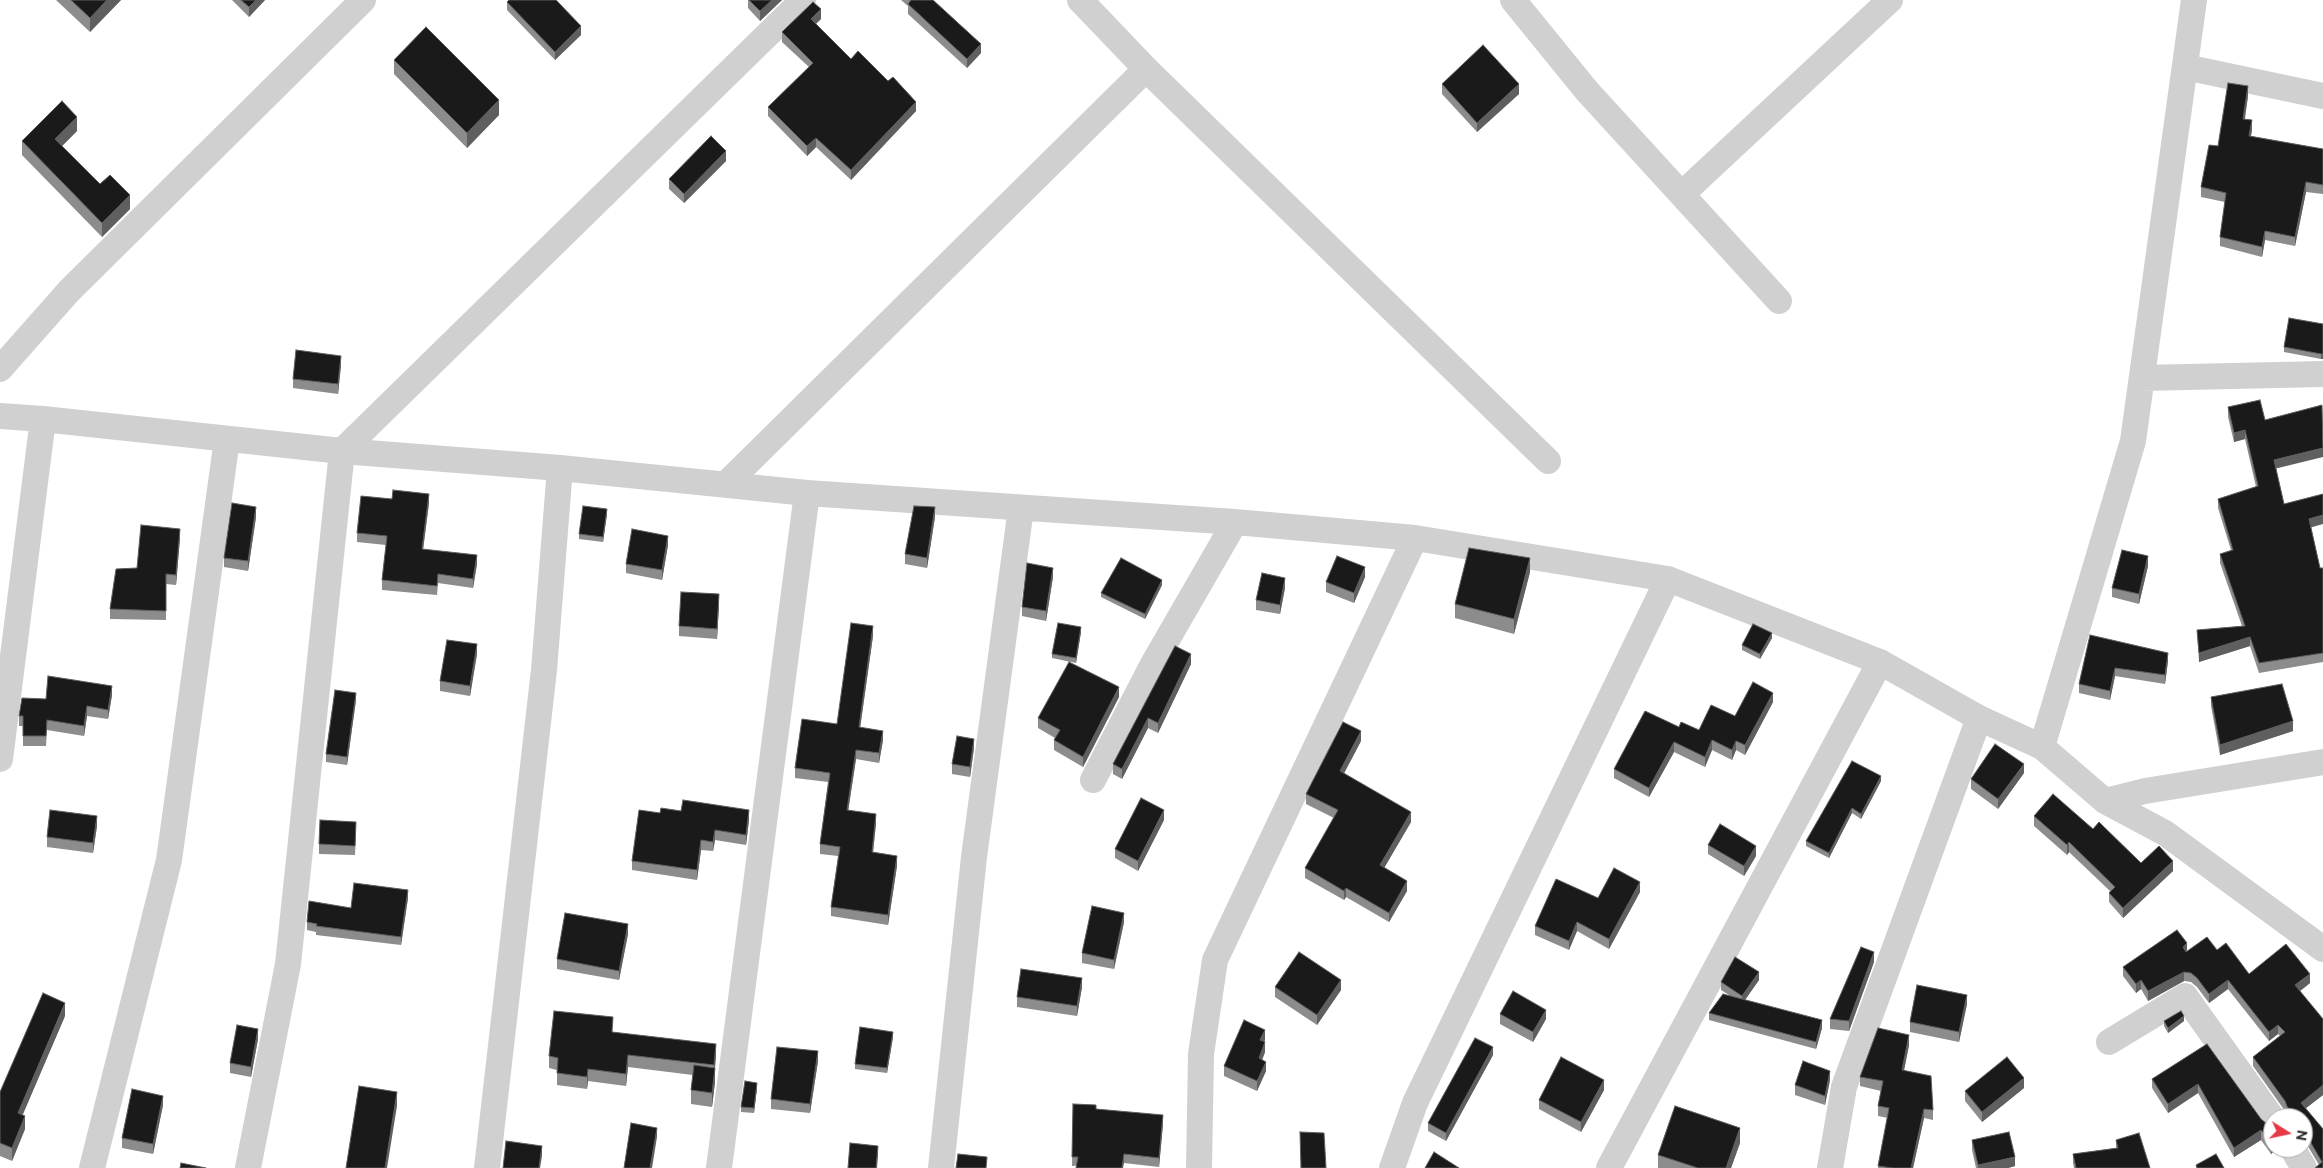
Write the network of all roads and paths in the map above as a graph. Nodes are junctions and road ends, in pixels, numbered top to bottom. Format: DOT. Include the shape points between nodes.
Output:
graph roads {
  1 [pos="363,0"];
  2 [pos="803,0"];
  3 [pos="1080,0"];
  4 [pos="1513,0"];
  5 [pos="1890,0"];
  6 [pos="2194,0"];
  7 [pos="2185,67"];
  8 [pos="1146,69"];
  9 [pos="2323,96"];
  10 [pos="1682,194"];
  11 [pos="1778,301"];
  12 [pos="0,369"];
  13 [pos="2323,374"];
  14 [pos="2142,378"];
  15 [pos="0,416"];
  16 [pos="43,419"];
  17 [pos="227,439"];
  18 [pos="342,451"];
  19 [pos="1548,460"];
  20 [pos="560,468"];
  21 [pos="726,484"];
  22 [pos="807,492"];
  23 [pos="1021,508"];
  24 [pos="1235,522"];
  25 [pos="1415,538"];
  26 [pos="1668,579"];
  27 [pos="1880,662"];
  28 [pos="1980,718"];
  29 [pos="2042,747"];
  30 [pos="0,759"];
  31 [pos="2323,762"];
  32 [pos="1093,780"];
  33 [pos="2106,801"];
  34 [pos="2323,949"];
  35 [pos="2109,1042"];
  36 [pos="2265,1108"];
  37 [pos="92,1168"];
  38 [pos="248,1168"];
  39 [pos="487,1168"];
  40 [pos="719,1168"];
  41 [pos="941,1168"];
  42 [pos="1199,1168"];
  43 [pos="1392,1168"];
  44 [pos="1608,1168"];
  45 [pos="1830,1168"];
  1 -- 12 [label="street" via="69,291"];
  2 -- 18 [label="street"];
  3 -- 8 [label="street"];
  4 -- 10 [label="street" via="1587,91"];
  5 -- 10 [label="street"];
  6 -- 7 [label="street"];
  7 -- 9 [label="street"];
  7 -- 14 [label="street"];
  8 -- 19 [label="street"];
  8 -- 21 [label="street"];
  10 -- 11 [label="street"];
  13 -- 14 [label="street"];
  14 -- 29 [label="street" via="2133,441"];
  15 -- 16 [label="street"];
  16 -- 17 [label="street"];
  16 -- 30 [label="street"];
  17 -- 18 [label="street"];
  17 -- 37 [label="street" via="169,860"];
  18 -- 20 [label="street"];
  18 -- 38 [label="street" via="288,964"];
  20 -- 21 [label="street"];
  20 -- 39 [label="street" via="544,670"];
  21 -- 22 [label="street"];
  22 -- 23 [label="street"];
  22 -- 40 [label="street"];
  23 -- 24 [label="street"];
  23 -- 41 [label="street" via="974,857"];
  24 -- 25 [label="street"];
  24 -- 32 [label="street" via="1153,664"];
  25 -- 26 [label="street"];
  25 -- 42 [label="street" via="1215,960 1201,1054"];
  26 -- 27 [label="street"];
  26 -- 43 [label="street" via="1415,1103"];
  27 -- 28 [label="street"];
  27 -- 44 [label="street"];
  28 -- 29 [label="street"];
  28 -- 45 [label="street" via="1844,1087"];
  29 -- 33 [label="street"];
  31 -- 33 [label="street" via="2153,790"];
  33 -- 34 [label="street" via="2165,833"];
  35 -- 36 [label="street" via="2185,996"];
}
